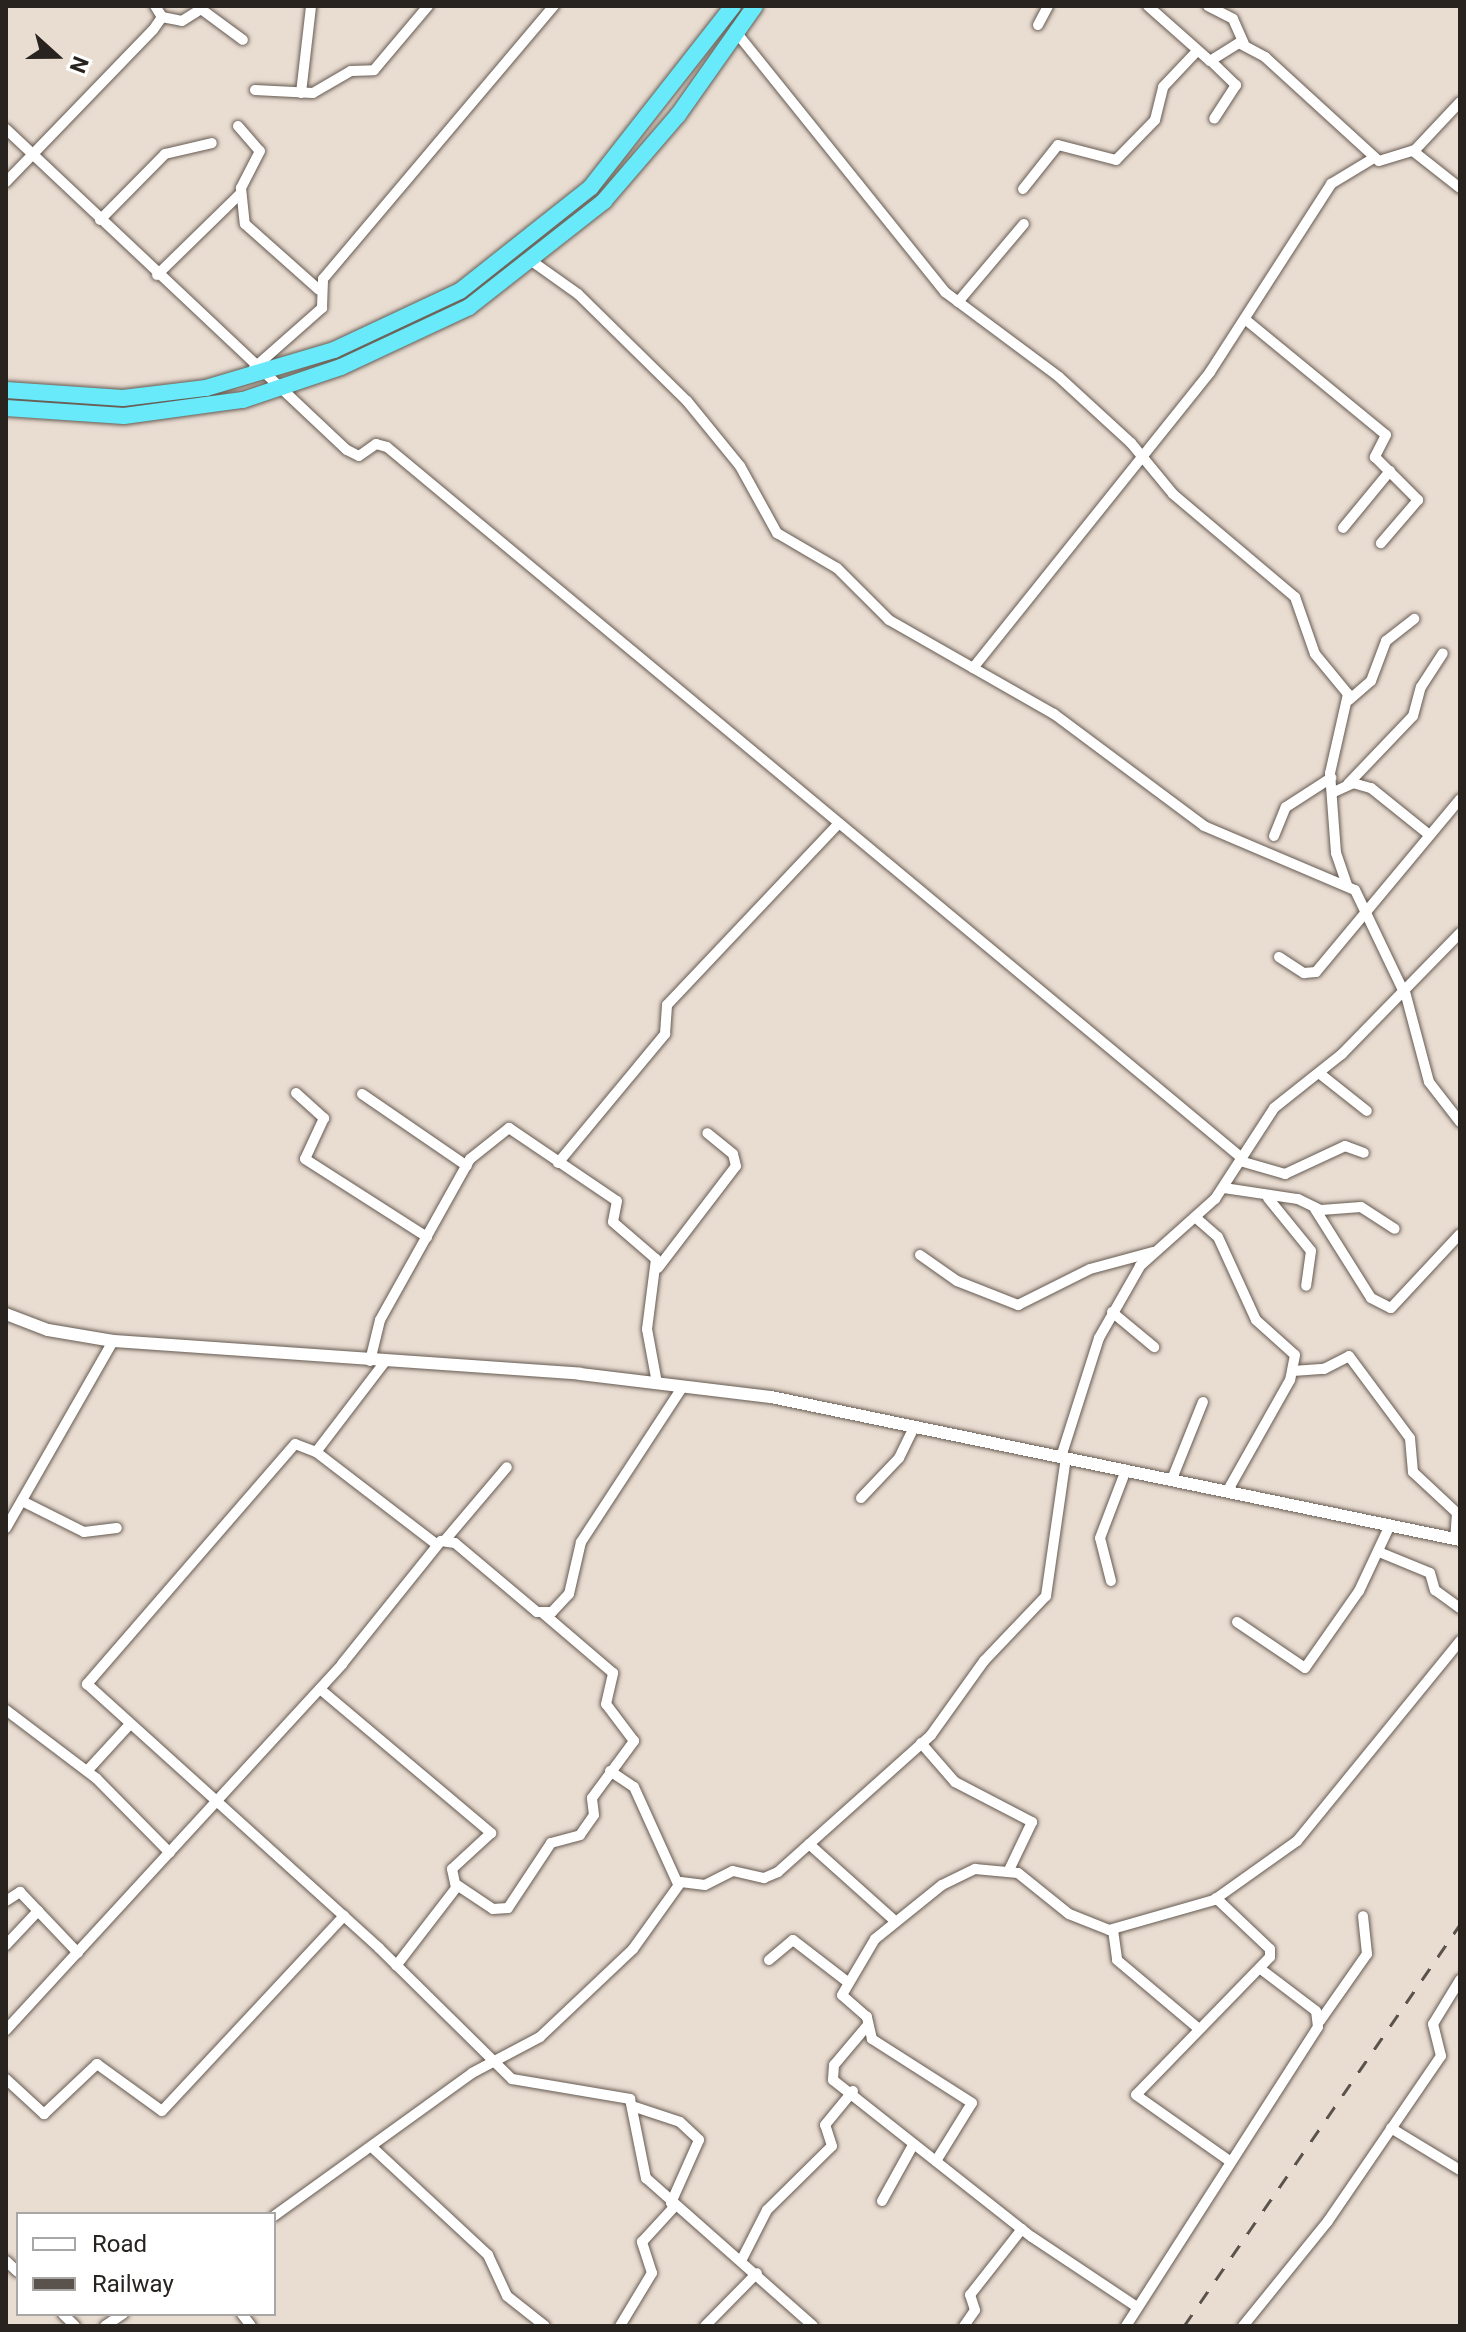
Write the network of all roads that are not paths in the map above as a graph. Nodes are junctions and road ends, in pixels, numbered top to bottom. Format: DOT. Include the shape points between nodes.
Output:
graph roads {
  1 [pos="155,6"];
  2 [pos="311,6"];
  3 [pos="428,6"];
  4 [pos="554,6"];
  5 [pos="733,6"];
  6 [pos="755,6"];
  7 [pos="1048,6"];
  8 [pos="1148,6"];
  9 [pos="1208,6"];
  10 [pos="162,17"];
  11 [pos="1038,25"];
  12 [pos="736,32"];
  13 [pos="243,40"];
  14 [pos="1244,44"];
  15 [pos="1196,52"];
  16 [pos="1213,63"];
  17 [pos="255,90"];
  18 [pos="301,93"];
  19 [pos="1460,102"];
  20 [pos="1214,119"];
  21 [pos="238,126"];
  22 [pos="6,129"];
  23 [pos="212,143"];
  24 [pos="1413,151"];
  25 [pos="33,154"];
  26 [pos="1374,158"];
  27 [pos="6,182"];
  28 [pos="1460,188"];
  29 [pos="1023,189"];
  30 [pos="241,193"];
  31 [pos="100,220"];
  32 [pos="1024,224"];
  33 [pos="533,262"];
  34 [pos="157,275"];
  35 [pos="319,290"];
  36 [pos="958,302"];
  37 [pos="1246,320"];
  38 [pos="258,371"];
  39 [pos="6,390"];
  40 [pos="280,390"];
  41 [pos="6,408"];
  42 [pos="1142,458"];
  43 [pos="1390,471"];
  44 [pos="1343,528"];
  45 [pos="1381,543"];
  46 [pos="1414,619"];
  47 [pos="1443,653"];
  48 [pos="973,668"];
  49 [pos="1349,700"];
  50 [pos="1331,778"];
  51 [pos="1348,784"];
  52 [pos="1334,792"];
  53 [pos="1460,799"];
  54 [pos="838,824"];
  55 [pos="1427,833"];
  56 [pos="1274,836"];
  57 [pos="1347,885"];
  58 [pos="1368,906"];
  59 [pos="1460,933"];
  60 [pos="1279,957"];
  61 [pos="1404,989"];
  62 [pos="1319,1073"];
  63 [pos="296,1093"];
  64 [pos="362,1094"];
  65 [pos="1367,1111"];
  66 [pos="1460,1122"];
  67 [pos="707,1133"];
  68 [pos="1364,1153"];
  69 [pos="1241,1160"];
  70 [pos="558,1163"];
  71 [pos="467,1166"];
  72 [pos="1224,1188"];
  73 [pos="1268,1198"];
  74 [pos="1315,1209"];
  75 [pos="1195,1217"];
  76 [pos="1395,1229"];
  77 [pos="1460,1234"];
  78 [pos="427,1237"];
  79 [pos="1155,1251"];
  80 [pos="920,1255"];
  81 [pos="658,1268"];
  82 [pos="1306,1286"];
  83 [pos="1112,1312"];
  84 [pos="6,1314"];
  85 [pos="113,1341"];
  86 [pos="1154,1347"];
  87 [pos="370,1361"];
  88 [pos="384,1363"];
  89 [pos="1293,1371"];
  90 [pos="657,1383"];
  91 [pos="683,1386"];
  92 [pos="1203,1402"];
  93 [pos="913,1429"];
  94 [pos="316,1452"];
  95 [pos="1064,1458"];
  96 [pos="507,1467"];
  97 [pos="1126,1470"];
  98 [pos="1172,1479"];
  99 [pos="1228,1490"];
  100 [pos="861,1498"];
  101 [pos="22,1501"];
  102 [pos="1390,1525"];
  103 [pos="6,1528"];
  104 [pos="117,1528"];
  105 [pos="1457,1540"];
  106 [pos="441,1542"];
  107 [pos="1379,1552"];
  108 [pos="1111,1581"];
  109 [pos="1460,1608"];
  110 [pos="544,1614"];
  111 [pos="1237,1622"];
  112 [pos="1460,1641"];
  113 [pos="320,1689"];
  114 [pos="6,1710"];
  115 [pos="130,1724"];
  116 [pos="921,1743"];
  117 [pos="87,1771"];
  118 [pos="610,1771"];
  119 [pos="217,1801"];
  120 [pos="809,1844"];
  121 [pos="170,1853"];
  122 [pos="1009,1870"];
  123 [pos="678,1884"];
  124 [pos="457,1885"];
  125 [pos="1216,1898"];
  126 [pos="6,1901"];
  127 [pos="38,1911"];
  128 [pos="344,1916"];
  129 [pos="1363,1916"];
  130 [pos="895,1921"];
  131 [pos="1113,1930"];
  132 [pos="6,1945"];
  133 [pos="78,1953"];
  134 [pos="769,1960"];
  135 [pos="396,1966"];
  136 [pos="1262,1970"];
  137 [pos="845,1980"];
  138 [pos="1460,1980"];
  139 [pos="1320,2021"];
  140 [pos="868,2025"];
  141 [pos="1199,2029"];
  142 [pos="6,2030"];
  143 [pos="495,2062"];
  144 [pos="6,2079"];
  145 [pos="853,2091"];
  146 [pos="635,2107"];
  147 [pos="1391,2128"];
  148 [pos="913,2145"];
  149 [pos="374,2149"];
  150 [pos="936,2161"];
  151 [pos="1231,2162"];
  152 [pos="1460,2170"];
  153 [pos="882,2201"];
  154 [pos="673,2204"];
  155 [pos="276,2215"];
  156 [pos="1022,2229"];
  157 [pos="742,2259"];
  158 [pos="757,2273"];
  159 [pos="1137,2307"];
  160 [pos="545,2326"];
  161 [pos="620,2326"];
  162 [pos="705,2326"];
  163 [pos="812,2326"];
  164 [pos="964,2326"];
  165 [pos="1126,2326"];
  166 [pos="1243,2326"];
  1 -- 10 [label="street"];
  2 -- 18 [label="street"];
  3 -- 18 [label="street" via="374,70 351,71 326,89"];
  4 -- 35 [label="street"];
  5 -- 38 [label="highway" via="628,148 508,258 400,322"];
  6 -- 12 [label="highway"];
  7 -- 11 [label="street"];
  8 -- 15 [label="street"];
  9 -- 14 [label="street" via="1238,24"];
  10 -- 13 [label="street" via="182,21 201,9"];
  10 -- 25 [label="street"];
  12 -- 33 [label="highway" via="642,160"];
  12 -- 36 [label="street"];
  14 -- 16 [label="street"];
  14 -- 26 [label="street" via="1294,79"];
  15 -- 16 [label="street"];
  15 -- 29 [label="street" via="1163,87 1155,120 1116,160 1058,145"];
  16 -- 20 [label="street" via="1236,85"];
  17 -- 18 [label="street"];
  19 -- 24 [label="street"];
  21 -- 30 [label="street" via="260,151"];
  22 -- 25 [label="street"];
  23 -- 31 [label="street" via="165,154"];
  24 -- 26 [label="street" via="1392,162"];
  24 -- 28 [label="street"];
  25 -- 27 [label="street"];
  25 -- 31 [label="street"];
  26 -- 37 [label="street" via="1331,184"];
  30 -- 34 [label="street"];
  30 -- 35 [label="street" via="245,224"];
  31 -- 34 [label="street"];
  32 -- 36 [label="street"];
  33 -- 40 [label="highway" via="408,339"];
  33 -- 48 [label="street" via="567,284 687,401 740,466 777,533 837,568 889,620"];
  34 -- 38 [label="street"];
  35 -- 38 [label="street" via="322,308"];
  36 -- 42 [label="street" via="1041,362"];
  37 -- 42 [label="street"];
  37 -- 43 [label="street" via="1386,435 1375,457"];
  38 -- 39 [label="highway" via="123,398"];
  38 -- 40 [label="street"];
  40 -- 41 [label="highway" via="124,416"];
  40 -- 54 [label="street" via="353,454 387,447"];
  42 -- 48 [label="street"];
  42 -- 49 [label="street" via="1173,494 1289,590 1309,623 1315,654"];
  43 -- 44 [label="street"];
  43 -- 45 [label="street" via="1418,500"];
  46 -- 49 [label="street" via="1386,641 1371,681"];
  47 -- 51 [label="street" via="1421,687 1413,716"];
  48 -- 57 [label="street" via="1054,714 1204,826 1276,863"];
  49 -- 50 [label="street"];
  50 -- 52 [label="street"];
  50 -- 56 [label="street" via="1286,807"];
  51 -- 52 [label="street"];
  51 -- 55 [label="street" via="1382,794"];
  52 -- 57 [label="street" via="1336,853"];
  53 -- 55 [label="street"];
  54 -- 69 [label="street" via="984,936"];
  54 -- 70 [label="street" via="667,1005 665,1034"];
  55 -- 58 [label="street"];
  57 -- 58 [label="street"];
  58 -- 60 [label="street" via="1313,974"];
  58 -- 61 [label="street"];
  59 -- 61 [label="street"];
  61 -- 62 [label="street"];
  61 -- 66 [label="street" via="1429,1082"];
  62 -- 65 [label="street"];
  62 -- 69 [label="street" via="1274,1108"];
  63 -- 78 [label="street" via="324,1115 305,1159"];
  64 -- 71 [label="street"];
  67 -- 81 [label="street" via="733,1154 736,1166"];
  68 -- 69 [label="street" via="1345,1146 1285,1174"];
  69 -- 72 [label="street"];
  70 -- 71 [label="street" via="509,1128 484,1142"];
  70 -- 81 [label="street" via="617,1201 613,1222 647,1249"];
  71 -- 78 [label="street"];
  72 -- 73 [label="street"];
  72 -- 75 [label="street"];
  73 -- 74 [label="street"];
  73 -- 82 [label="street" via="1311,1251"];
  74 -- 76 [label="street" via="1354,1205"];
  74 -- 77 [label="street" via="1371,1298 1391,1308"];
  75 -- 79 [label="street"];
  75 -- 89 [label="street" via="1218,1237 1256,1320 1292,1349"];
  78 -- 87 [label="street" via="380,1320"];
  79 -- 80 [label="street" via="1090,1269 1018,1305 957,1281"];
  79 -- 83 [label="street"];
  81 -- 90 [label="street" via="647,1329"];
  83 -- 86 [label="street"];
  83 -- 95 [label="street"];
  84 -- 85 [label="street" via="48,1330"];
  85 -- 87 [label="street"];
  85 -- 101 [label="street"];
  87 -- 88 [label="street"];
  88 -- 90 [label="street"];
  88 -- 94 [label="street"];
  89 -- 99 [label="street"];
  89 -- 105 [label="street" via="1324,1369 1342,1353 1349,1356 1410,1438 1410,1468 1457,1513"];
  90 -- 91 [label="street"];
  91 -- 93 [label="street"];
  91 -- 110 [label="street" via="581,1542 569,1594"];
  92 -- 98 [label="street"];
  93 -- 95 [label="street"];
  93 -- 100 [label="street" via="899,1458"];
  94 -- 106 [label="street"];
  94 -- 115 [label="street" via="291,1447 90,1674 89,1688"];
  95 -- 97 [label="street"];
  95 -- 116 [label="street" via="1046,1596"];
  96 -- 106 [label="street"];
  97 -- 98 [label="street"];
  97 -- 108 [label="street" via="1100,1538"];
  98 -- 99 [label="street"];
  99 -- 102 [label="street"];
  101 -- 103 [label="street"];
  101 -- 104 [label="street" via="84,1532"];
  102 -- 105 [label="street"];
  102 -- 107 [label="street"];
  106 -- 110 [label="street"];
  106 -- 113 [label="street"];
  107 -- 109 [label="street" via="1430,1573 1435,1590"];
  107 -- 111 [label="street" via="1305,1668"];
  110 -- 118 [label="street" via="615,1676 606,1704 635,1738"];
  112 -- 125 [label="street" via="1297,1841"];
  113 -- 119 [label="street"];
  113 -- 124 [label="street" via="491,1833 452,1869"];
  114 -- 117 [label="street"];
  115 -- 117 [label="street"];
  115 -- 119 [label="street"];
  116 -- 120 [label="street"];
  116 -- 122 [label="street" via="955,1782 1032,1822"];
  117 -- 121 [label="street"];
  118 -- 123 [label="street" via="634,1787"];
  118 -- 124 [label="street" via="580,1835 551,1843 508,1908 493,1909"];
  119 -- 121 [label="street"];
  119 -- 128 [label="street"];
  120 -- 123 [label="street" via="770,1877 733,1871 710,1884"];
  120 -- 130 [label="street"];
  121 -- 133 [label="street"];
  122 -- 130 [label="street" via="971,1870"];
  122 -- 131 [label="street" via="1069,1914"];
  123 -- 143 [label="street" via="633,1949 588,1996"];
  124 -- 135 [label="street"];
  125 -- 131 [label="street"];
  125 -- 136 [label="street" via="1270,1949"];
  126 -- 127 [label="street" via="20,1892"];
  127 -- 132 [label="street"];
  127 -- 133 [label="street"];
  128 -- 135 [label="street"];
  128 -- 144 [label="street" via="162,2111 97,2064 44,2114"];
  129 -- 139 [label="street" via="1367,1954"];
  130 -- 137 [label="street"];
  131 -- 141 [label="street" via="1117,1960"];
  133 -- 142 [label="street"];
  134 -- 137 [label="street" via="793,1940"];
  135 -- 143 [label="street"];
  136 -- 139 [label="street"];
  136 -- 141 [label="street"];
  137 -- 140 [label="street" via="842,1995"];
  138 -- 147 [label="street" via="1433,2024 1441,2056"];
  139 -- 151 [label="street"];
  140 -- 145 [label="street" via="830,2071"];
  140 -- 150 [label="street" via="872,2039 972,2103"];
  141 -- 151 [label="street" via="1137,2098"];
  143 -- 146 [label="street" via="525,2086 551,2082 588,2096 616,2094"];
  143 -- 149 [label="street"];
  145 -- 148 [label="street"];
  145 -- 157 [label="street" via="825,2125 832,2146 767,2210"];
  146 -- 154 [label="street" via="642,2172"];
  146 -- 154 [label="street" via="680,2122 699,2140"];
  147 -- 152 [label="street"];
  147 -- 166 [label="street" via="1283,2282"];
  148 -- 150 [label="street"];
  148 -- 153 [label="street"];
  149 -- 155 [label="street"];
  149 -- 160 [label="street" via="488,2255 507,2296"];
  150 -- 156 [label="street"];
  151 -- 159 [label="street"];
  154 -- 157 [label="street"];
  154 -- 161 [label="street" via="642,2242 652,2273"];
  156 -- 159 [label="street"];
  156 -- 164 [label="street" via="970,2295 975,2310"];
  157 -- 158 [label="street"];
  158 -- 162 [label="street"];
  158 -- 163 [label="street"];
  159 -- 165 [label="street"];
}
